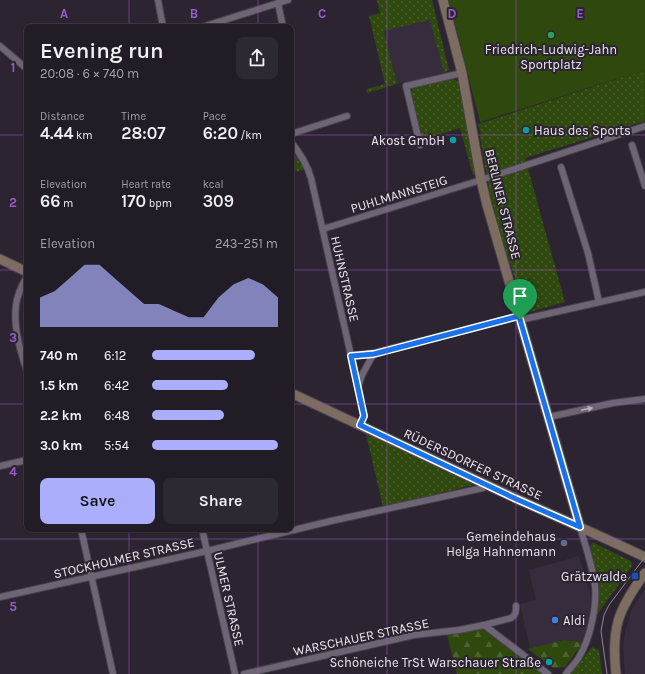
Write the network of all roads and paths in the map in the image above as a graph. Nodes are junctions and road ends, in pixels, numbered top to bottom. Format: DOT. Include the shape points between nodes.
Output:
graph roads {
  1 [pos="158,0"];
  2 [pos="288,0"];
  3 [pos="443,0"];
  4 [pos="278,3"];
  5 [pos="163,24"];
  6 [pos="212,24"];
  7 [pos="282,24"];
  8 [pos="0,46"];
  9 [pos="24,66"];
  10 [pos="462,73"];
  11 [pos="347,116"];
  12 [pos="645,126"];
  13 [pos="294,133"];
  14 [pos="420,145"];
  15 [pos="632,145"];
  16 [pos="294,146"];
  17 [pos="561,167"];
  18 [pos="482,180"];
  19 [pos="645,186"];
  20 [pos="323,229"];
  21 [pos="0,259"];
  22 [pos="24,271"];
  23 [pos="24,283"];
  24 [pos="645,292"];
  25 [pos="599,302"];
  26 [pos="520,318"];
  27 [pos="374,354"];
  28 [pos="351,356"];
  29 [pos="24,362"];
  30 [pos="358,387"];
  31 [pos="294,394"];
  32 [pos="645,399"];
  33 [pos="548,417"];
  34 [pos="360,425"];
  35 [pos="24,461"];
  36 [pos="0,466"];
  37 [pos="484,484"];
  38 [pos="580,527"];
  39 [pos="294,530"];
  40 [pos="82,532"];
  41 [pos="203,532"];
  42 [pos="285,532"];
  43 [pos="207,551"];
  44 [pos="645,557"];
  45 [pos="645,573"];
  46 [pos="92,576"];
  47 [pos="0,597"];
  48 [pos="516,606"];
  49 [pos="484,625"];
  50 [pos="114,674"];
  51 [pos="235,674"];
  52 [pos="244,674"];
  53 [pos="548,674"];
  54 [pos="566,674"];
  55 [pos="616,674"];
  1 -- 5 [label="street"];
  2 -- 4 [label="street"];
  3 -- 10 [label="street, BERLINER STRASSE"];
  4 -- 6 [label="street"];
  4 -- 7 [label="street"];
  8 -- 9 [label="street"];
  10 -- 14 [label="street" via="406,86"];
  10 -- 18 [label="street, BERLINER STRASSE"];
  11 -- 13 [label="street"];
  12 -- 18 [label="street, PUHLMANNSTEIG"];
  15 -- 19 [label="street"];
  16 -- 20 [label="street, HUHNSTRASSE" via="312,178"];
  17 -- 25 [label="street" via="588,253"];
  18 -- 20 [label="street, PUHLMANNSTEIG"];
  18 -- 26 [label="street, BERLINER STRASSE"];
  20 -- 28 [label="street, HUHNSTRASSE"];
  21 -- 22 [label="street"];
  23 -- 29 [label="street" via="16,305 18,338"];
  24 -- 25 [label="street"];
  25 -- 26 [label="street"];
  26 -- 27 [label="street"];
  26 -- 33 [label="street, BERLINER STRASSE"];
  27 -- 28 [label="street"];
  27 -- 30 [label="street"];
  28 -- 30 [label="street, HUHNSTRASSE"];
  30 -- 34 [label="street, HUHNSTRASSE" via="364,416"];
  31 -- 34 [label="street, RÜDERSDORFER STRASSE"];
  33 -- 32 [label="street, one-way"];
  33 -- 38 [label="street, BERLINER STRASSE"];
  34 -- 37 [label="street, RÜDERSDORFER STRASSE"];
  35 -- 36 [label="street"];
  37 -- 38 [label="street, RÜDERSDORFER STRASSE"];
  37 -- 39 [label="street, STOCKHOLMER STRASSE" via="483,488"];
  38 -- 44 [label="street, RÜDERSDORFER STRASSE"];
  38 -- 54 [label="street" via="593,573 595,599 586,643 579,658"];
  40 -- 46 [label="street"];
  41 -- 43 [label="street, ULMER STRASSE"];
  42 -- 43 [label="street, STOCKHOLMER STRASSE"];
  43 -- 46 [label="street, STOCKHOLMER STRASSE"];
  43 -- 51 [label="street, ULMER STRASSE"];
  45 -- 55 [label="street" via="625,602 618,621 614,649"];
  46 -- 47 [label="street, STOCKHOLMER STRASSE"];
  46 -- 50 [label="street"];
  48 -- 49 [label="street, WARSCHAUER STRASSE" via="516,612 511,618"];
  49 -- 52 [label="street, WARSCHAUER STRASSE" via="414,635"];
  49 -- 53 [label="street"];
}
